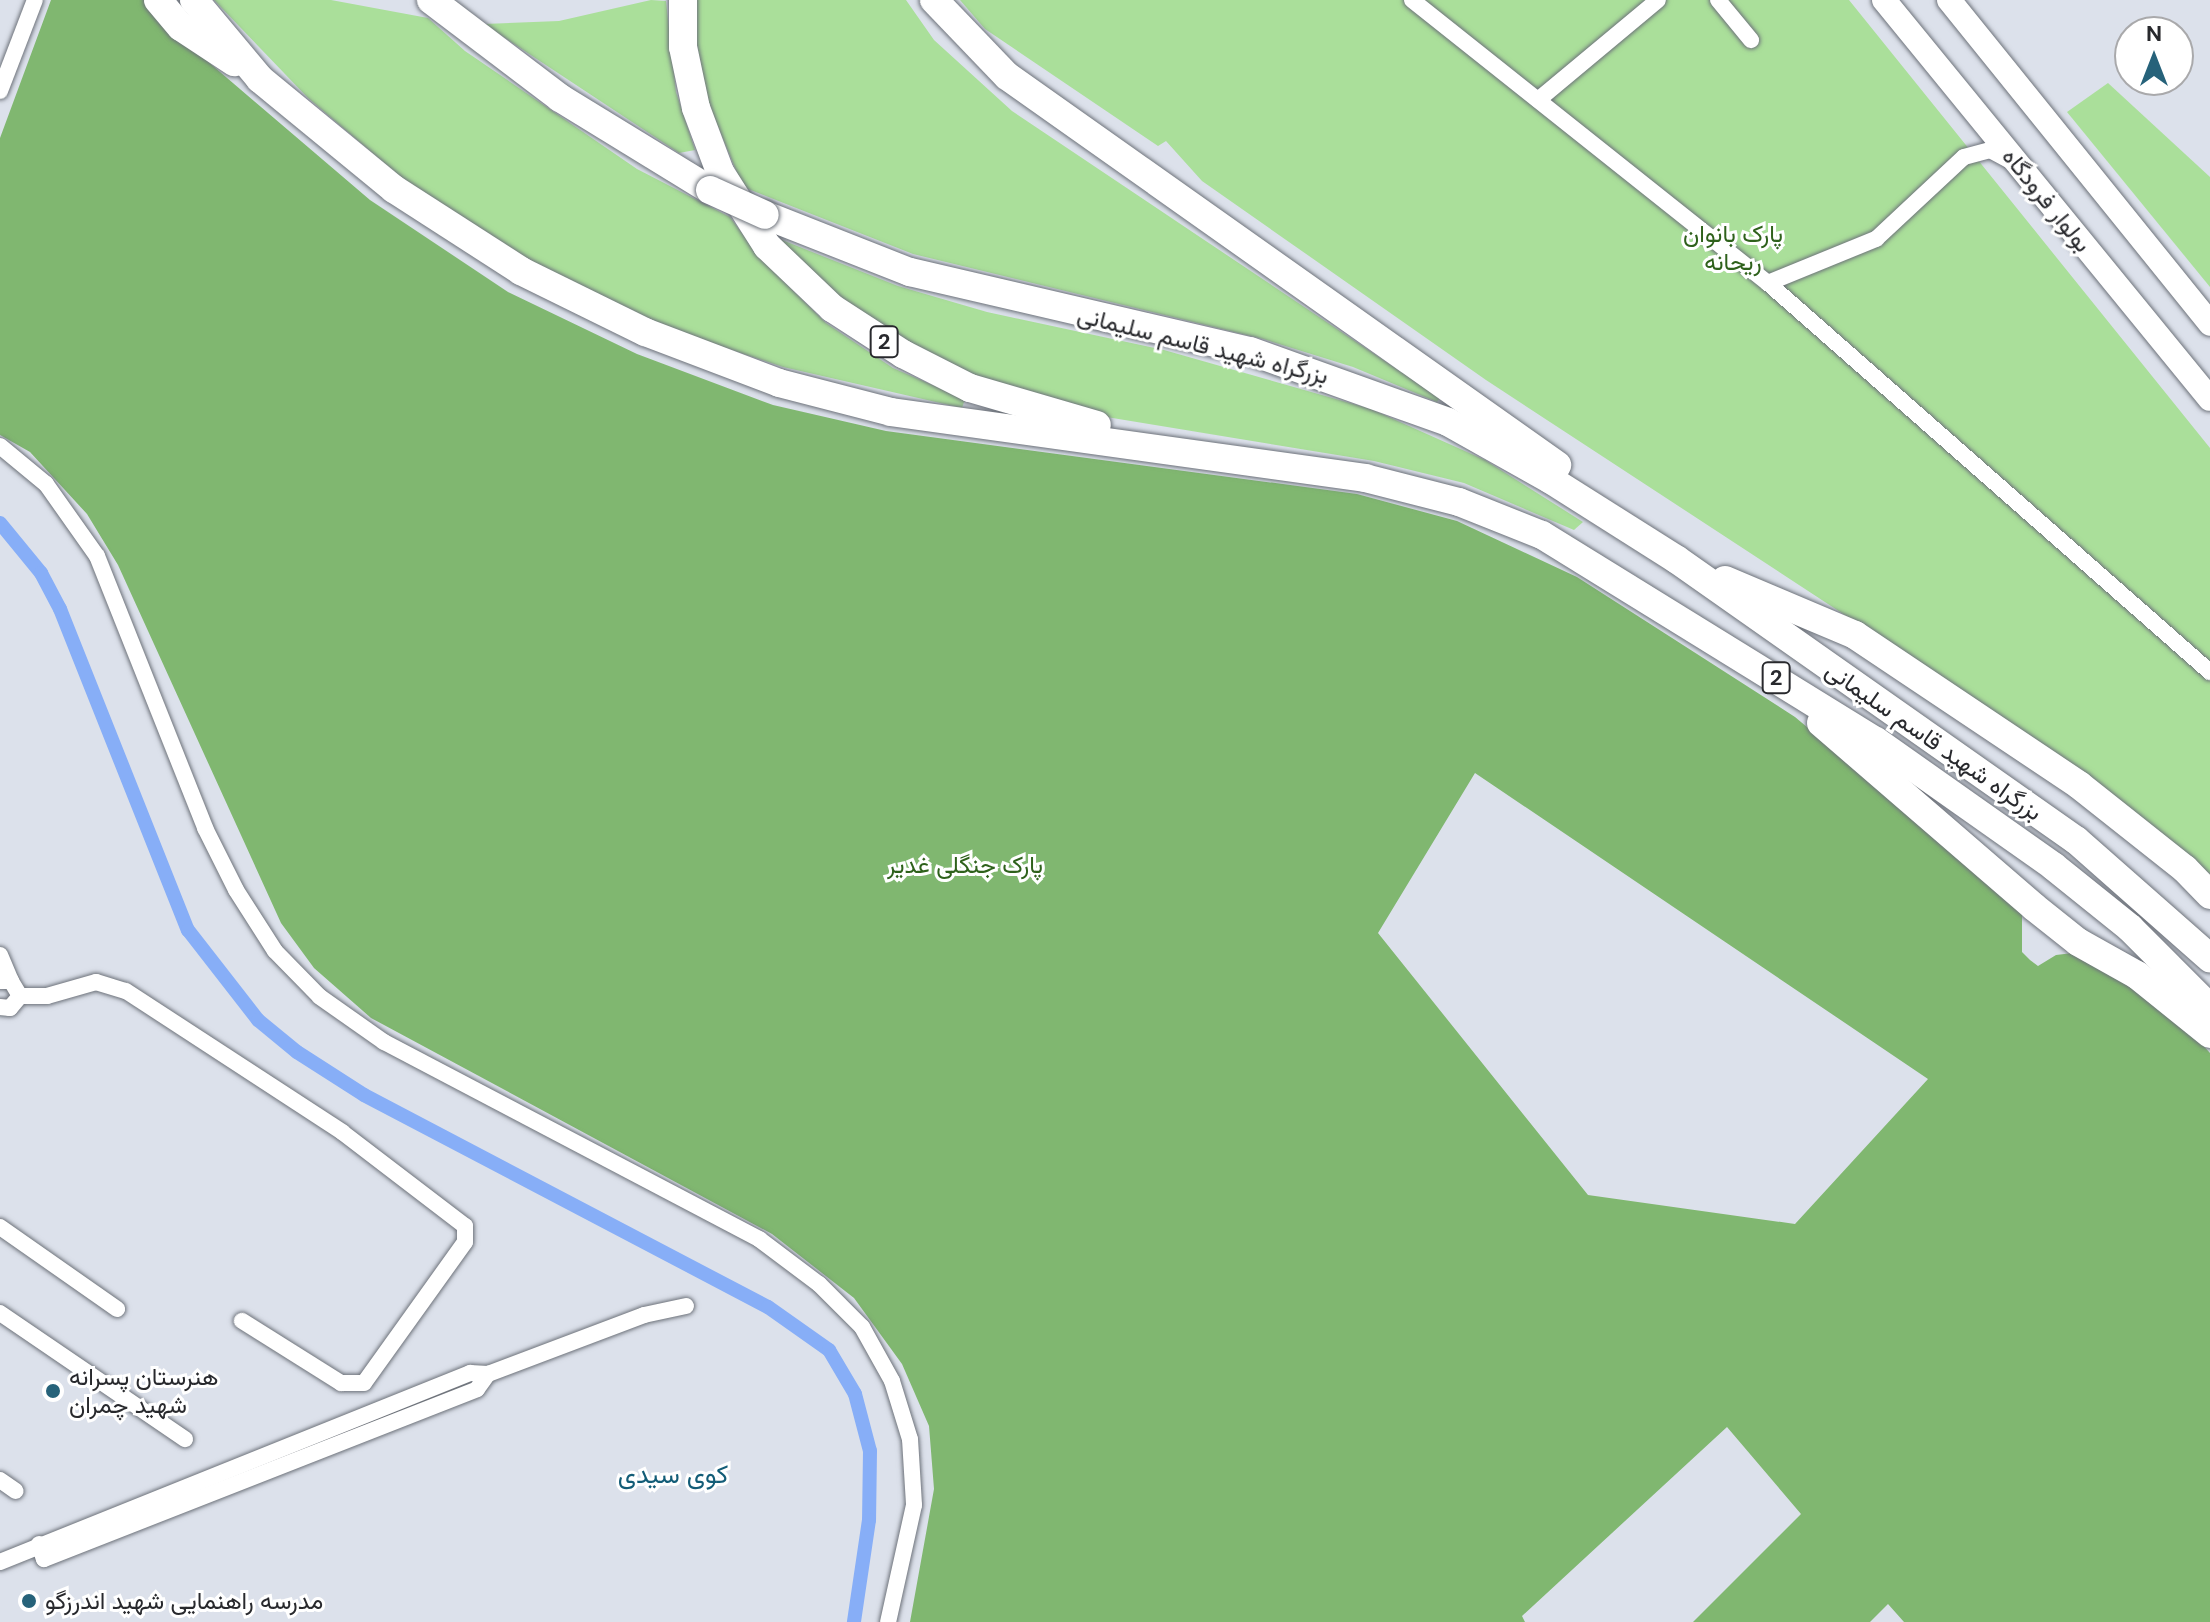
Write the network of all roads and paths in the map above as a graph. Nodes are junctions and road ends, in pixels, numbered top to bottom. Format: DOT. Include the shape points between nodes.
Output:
graph roads {
  1 [pos="35,0"];
  2 [pos="158,0"];
  3 [pos="194,0"];
  4 [pos="683,0"];
  5 [pos="934,0"];
  6 [pos="1412,0"];
  7 [pos="1658,0"];
  8 [pos="1718,0"];
  9 [pos="1884,0"];
  10 [pos="1949,0"];
  11 [pos="446,1"];
  12 [pos="1751,40"];
  13 [pos="260,79"];
  14 [pos="0,91"];
  15 [pos="1538,100"];
  16 [pos="2018,166"];
  17 [pos="1768,283"];
  18 [pos="2210,324"];
  19 [pos="2210,399"];
  20 [pos="0,446"];
  21 [pos="1280,464"];
  22 [pos="1676,559"];
  23 [pos="1747,660"];
  24 [pos="2210,672"];
  25 [pos="2210,895"];
  26 [pos="0,955"];
  27 [pos="2210,958"];
  28 [pos="10,986"];
  29 [pos="0,1007"];
  30 [pos="2210,1008"];
  31 [pos="2210,1034"];
  32 [pos="0,1227"];
  33 [pos="686,1306"];
  34 [pos="117,1309"];
  35 [pos="0,1313"];
  36 [pos="242,1321"];
  37 [pos="185,1439"];
  38 [pos="0,1480"];
  39 [pos="16,1491"];
  40 [pos="0,1562"];
  41 [pos="888,1622"];
  1 -- 14 [label="street"];
  2 -- 13 [label="highway" via="181,27"];
  3 -- 13 [label="highway"];
  4 -- 21 [label="highway, 2" via="683,47 696,108 720,172 767,246 832,308 903,354 970,388 1065,418"];
  5 -- 22 [label="highway" via="1007,76 1549,458"];
  6 -- 15 [label="street"];
  7 -- 15 [label="street"];
  8 -- 12 [label="street"];
  9 -- 16 [label="main road, بولوار فرودگاه"];
  10 -- 18 [label="main road, بولوار فرودگاه"];
  11 -- 22 [label="highway, بزرگراه شهید قاسم سلیمانی / 2, bridge" via="560,98 710,190 765,215 910,272 1250,351 1349,383 1448,422"];
  13 -- 21 [label="highway" via="394,189 521,271 645,332 719,361 779,383 891,412"];
  15 -- 17 [label="street"];
  16 -- 17 [label="street" via="1990,150 1964,157 1876,239"];
  16 -- 19 [label="main road, بولوار فرودگاه"];
  17 -- 24 [label="street"];
  20 -- 41 [label="street" via="46,484 97,556 205,828 236,890 275,951 320,997 384,1042 759,1239 819,1284 862,1327 892,1381 910,1439 914,1505"];
  21 -- 23 [label="highway, بزرگراه شهید قاسم سلیمانی / 2" via="1459,502 1542,535"];
  22 -- 25 [label="highway" via="1855,635 2079,785"];
  22 -- 27 [label="highway, بزرگراه شهید قاسم سلیمانی / 2" via="2076,840"];
  23 -- 30 [label="highway, بزرگراه شهید قاسم سلیمانی / 2" via="1876,741 2053,866 2130,928"];
  23 -- 31 [label="highway" via="2034,907 2078,942 2137,975"];
  26 -- 28 [label="street"];
  28 -- 29 [label="street" via="10,1008"];
  28 -- 36 [label="street" via="47,996 96,982 126,991 342,1132 465,1226 465,1242 364,1383 341,1383"];
  32 -- 34 [label="street"];
  33 -- 40 [label="street" via="644,1315 488,1374 470,1373"];
  35 -- 37 [label="street"];
  38 -- 39 [label="street"];
}
